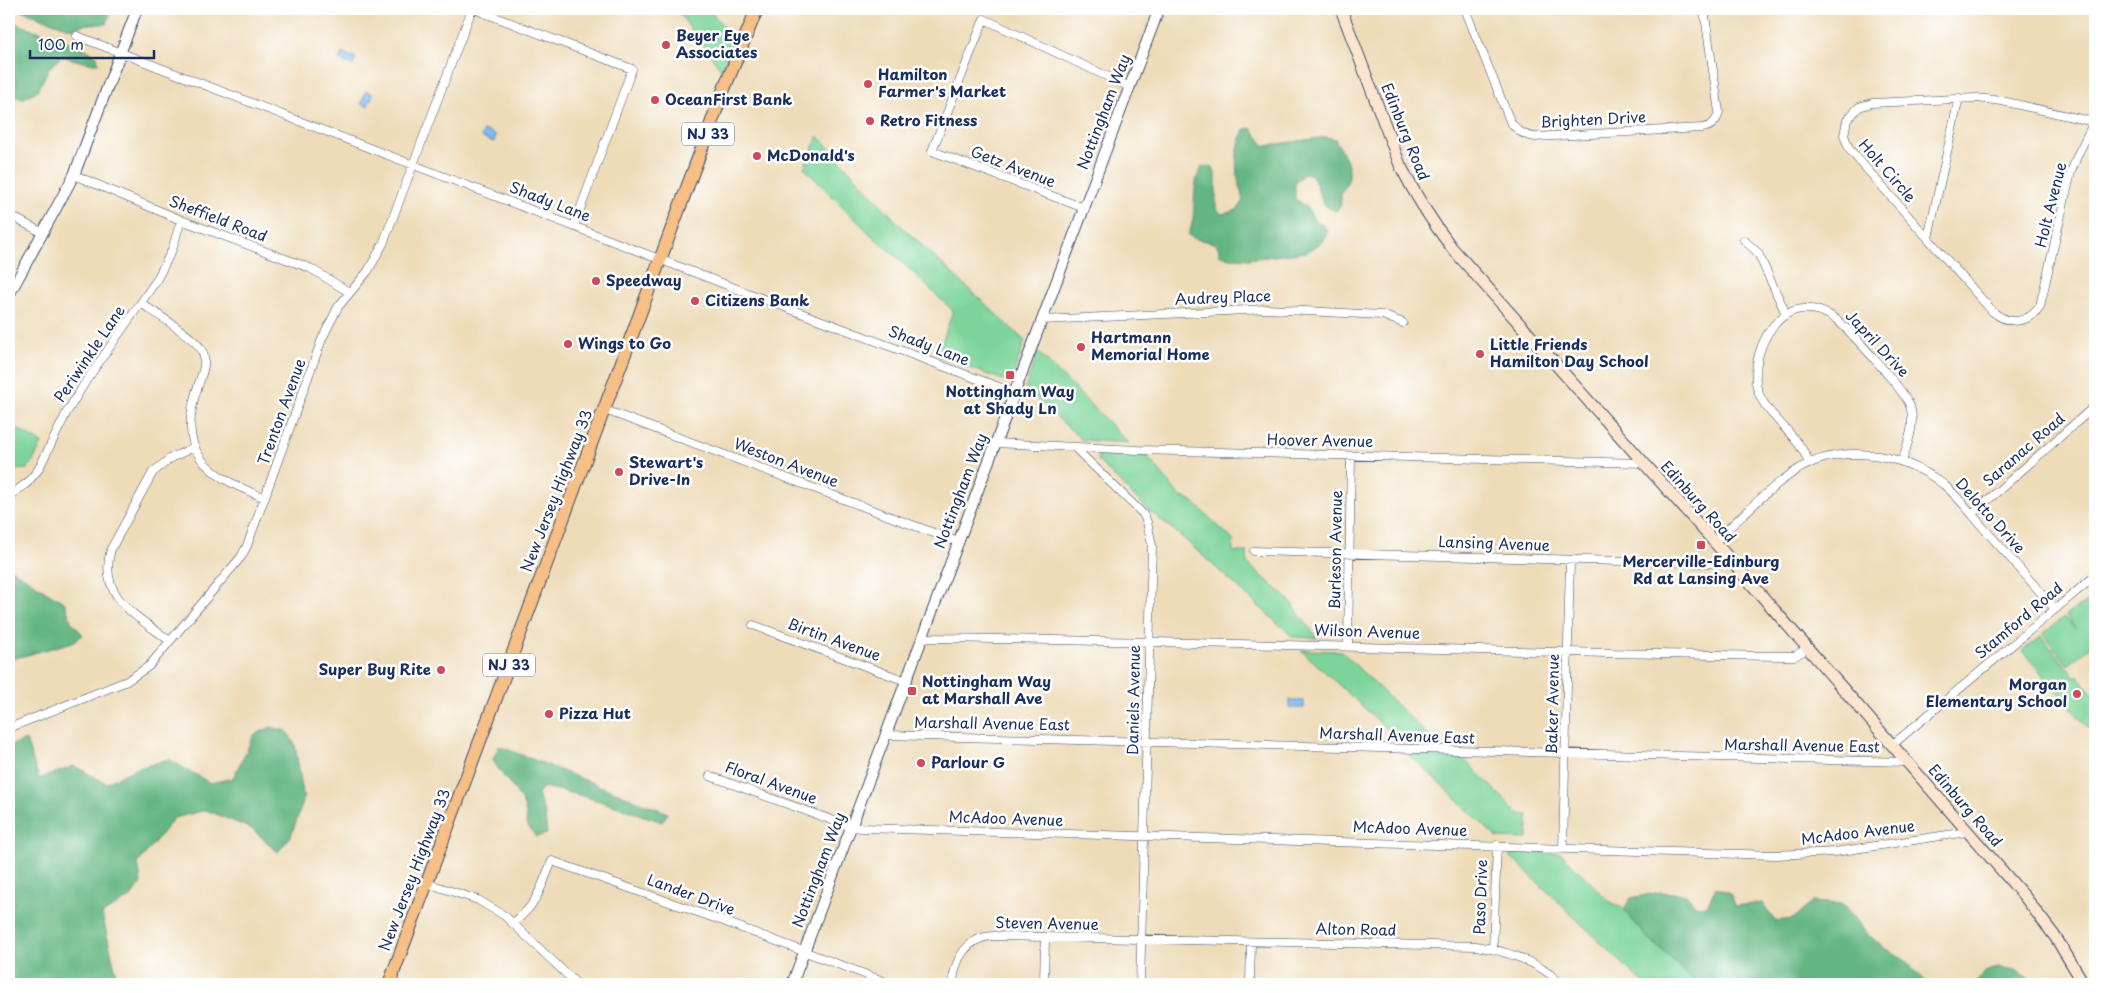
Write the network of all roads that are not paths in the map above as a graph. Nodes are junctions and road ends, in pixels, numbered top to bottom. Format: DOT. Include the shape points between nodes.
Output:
graph roads {
  1 [pos="137,9"];
  2 [pos="473,9"];
  3 [pos="757,9"];
  4 [pos="1159,9"];
  5 [pos="1341,9"];
  6 [pos="1465,9"];
  7 [pos="1704,9"];
  8 [pos="76,36"];
  9 [pos="121,52"];
  10 [pos="1130,87"];
  11 [pos="1959,98"];
  12 [pos="2095,121"];
  13 [pos="413,164"];
  14 [pos="74,174"];
  15 [pos="1084,208"];
  16 [pos="9,215"];
  17 [pos="181,220"];
  18 [pos="574,226"];
  19 [pos="43,233"];
  20 [pos="1928,238"];
  21 [pos="1744,240"];
  22 [pos="661,259"];
  23 [pos="349,292"];
  24 [pos="9,296"];
  25 [pos="2042,300"];
  26 [pos="141,303"];
  27 [pos="1786,314"];
  28 [pos="1042,320"];
  29 [pos="1403,323"];
  30 [pos="1014,392"];
  31 [pos="2095,406"];
  32 [pos="605,410"];
  33 [pos="996,443"];
  34 [pos="194,447"];
  35 [pos="1074,447"];
  36 [pos="1351,456"];
  37 [pos="1902,462"];
  38 [pos="1644,463"];
  39 [pos="1809,464"];
  40 [pos="9,496"];
  41 [pos="265,498"];
  42 [pos="1972,514"];
  43 [pos="958,542"];
  44 [pos="1714,542"];
  45 [pos="1254,551"];
  46 [pos="1349,553"];
  47 [pos="1570,560"];
  48 [pos="1734,564"];
  49 [pos="2095,576"];
  50 [pos="2055,609"];
  51 [pos="753,626"];
  52 [pos="922,638"];
  53 [pos="1149,640"];
  54 [pos="170,641"];
  55 [pos="1348,646"];
  56 [pos="1808,648"];
  57 [pos="1568,653"];
  58 [pos="906,681"];
  59 [pos="9,728"];
  60 [pos="886,736"];
  61 [pos="1146,742"];
  62 [pos="1892,745"];
  63 [pos="1566,754"];
  64 [pos="1907,762"];
  65 [pos="710,776"];
  66 [pos="851,827"];
  67 [pos="1967,832"];
  68 [pos="1143,837"];
  69 [pos="1497,845"];
  70 [pos="1563,849"];
  71 [pos="427,883"];
  72 [pos="513,923"];
  73 [pos="1045,938"];
  74 [pos="1141,939"];
  75 [pos="1251,942"];
  76 [pos="1493,949"];
  77 [pos="804,952"];
  78 [pos="878,982"];
  79 [pos="389,984"];
  80 [pos="576,984"];
  81 [pos="792,984"];
  82 [pos="891,984"];
  83 [pos="953,984"];
  84 [pos="1044,984"];
  85 [pos="1140,984"];
  86 [pos="1250,984"];
  87 [pos="1561,984"];
  88 [pos="2084,984"];
  1 -- 9 [label="street"];
  2 -- 13 [label="street, Trenton Avenue"];
  2 -- 18 [label="street" via="632,69"];
  3 -- 22 [label="main road, New Jersey Highway 33 / NJ 33"];
  4 -- 10 [label="street, Nottingham Way"];
  5 -- 38 [label="main road, Edinburg Road" via="1400,165 1423,208 1452,248"];
  6 -- 7 [label="street, Brighten Drive" via="1510,121 1516,130 1535,138 1702,128 1714,123 1719,112"];
  8 -- 9 [label="street, Shady Lane"];
  9 -- 13 [label="street, Shady Lane"];
  9 -- 14 [label="street"];
  10 -- 15 [label="street, Nottingham Way"];
  10 -- 15 [label="street, Getz Avenue" via="984,19 932,151"];
  11 -- 12 [label="street, Holt Circle" via="2002,101"];
  11 -- 20 [label="street"];
  11 -- 20 [label="street, Holt Circle" via="1868,104 1853,112 1845,127 1849,149"];
  12 -- 25 [label="street, Holt Avenue" via="2072,172"];
  13 -- 18 [label="street, Shady Lane"];
  13 -- 23 [label="street, Trenton Avenue" via="383,244 368,271"];
  14 -- 17 [label="street, Sheffield Road"];
  14 -- 19 [label="street"];
  15 -- 28 [label="street, Nottingham Way"];
  16 -- 19 [label="street"];
  17 -- 23 [label="street, Sheffield Road" via="310,268"];
  17 -- 26 [label="street, Periwinkle Lane" via="166,265"];
  18 -- 22 [label="street, Shady Lane"];
  19 -- 24 [label="street"];
  20 -- 25 [label="street, Holt Circle" via="2000,317 2022,321 2036,313"];
  21 -- 27 [label="street" via="1758,253"];
  22 -- 30 [label="street, Shady Lane"];
  22 -- 32 [label="main road, New Jersey Highway 33 / NJ 33"];
  23 -- 41 [label="street, Trenton Avenue" via="322,339"];
  26 -- 34 [label="street" via="197,344 204,355 204,368 190,417"];
  26 -- 40 [label="street, Periwinkle Lane" via="78,394 38,470"];
  27 -- 37 [label="street, Japril Drive" via="1811,309 1830,315 1901,391 1912,417"];
  27 -- 39 [label="street" via="1766,335 1758,360 1756,384 1763,402 1802,446"];
  28 -- 29 [label="street, Audrey Place" via="1267,309 1382,315"];
  28 -- 30 [label="street, Nottingham Way"];
  30 -- 33 [label="street, Nottingham Way"];
  31 -- 42 [label="street, Saranac Road"];
  32 -- 43 [label="street, Weston Avenue"];
  32 -- 71 [label="main road, New Jersey Highway 33 / NJ 33"];
  33 -- 35 [label="street, Hoover Avenue"];
  33 -- 43 [label="street, Nottingham Way"];
  34 -- 41 [label="street" via="214,474"];
  34 -- 54 [label="street" via="171,458 153,472 108,559 109,578 116,595"];
  35 -- 36 [label="street, Hoover Avenue"];
  35 -- 53 [label="street, Daniels Avenue" via="1148,522 1152,545"];
  36 -- 38 [label="street, Hoover Avenue"];
  36 -- 46 [label="street, Burleson Avenue"];
  37 -- 39 [label="street, Delotto Drive" via="1853,454"];
  37 -- 42 [label="street, Delotto Drive" via="1943,484"];
  38 -- 44 [label="main road, Edinburg Road"];
  39 -- 44 [label="street, Delotto Drive" via="1781,481"];
  41 -- 54 [label="street, Trenton Avenue" via="241,557"];
  42 -- 50 [label="street, Delotto Drive"];
  43 -- 52 [label="street, Nottingham Way"];
  44 -- 48 [label="main road, Edinburg Road"];
  45 -- 46 [label="street, Lansing Avenue"];
  46 -- 47 [label="street, Lansing Avenue"];
  46 -- 55 [label="street, Burleson Avenue"];
  47 -- 48 [label="street, Lansing Avenue"];
  47 -- 57 [label="street, Baker Avenue"];
  48 -- 56 [label="main road, Edinburg Road"];
  49 -- 50 [label="street, Stamford Road"];
  50 -- 62 [label="street, Stamford Road"];
  51 -- 58 [label="street, Birtin Avenue"];
  52 -- 53 [label="street, Wilson Avenue"];
  52 -- 58 [label="street, Nottingham Way"];
  53 -- 55 [label="street, Wilson Avenue"];
  53 -- 61 [label="street, Daniels Avenue"];
  54 -- 59 [label="street, Trenton Avenue" via="149,666 127,682"];
  55 -- 57 [label="street, Wilson Avenue"];
  56 -- 57 [label="street, Wilson Avenue" via="1796,656"];
  56 -- 62 [label="main road, Edinburg Road"];
  57 -- 63 [label="street, Baker Avenue"];
  58 -- 60 [label="street, Nottingham Way"];
  60 -- 61 [label="street, Marshall Avenue East"];
  60 -- 66 [label="street, Nottingham Way"];
  61 -- 63 [label="street, Marshall Avenue East"];
  61 -- 68 [label="street, Daniels Avenue"];
  62 -- 64 [label="main road, Edinburg Road"];
  63 -- 64 [label="street, Marshall Avenue East"];
  63 -- 70 [label="street, Baker Avenue"];
  64 -- 67 [label="main road, Edinburg Road"];
  65 -- 66 [label="street, Floral Avenue"];
  66 -- 68 [label="street, McAdoo Avenue"];
  66 -- 77 [label="street, Nottingham Way"];
  67 -- 70 [label="street, McAdoo Avenue" via="1805,854"];
  67 -- 88 [label="main road, Edinburg Road" via="2041,917"];
  68 -- 69 [label="street, McAdoo Avenue"];
  68 -- 74 [label="street, Daniels Avenue"];
  69 -- 70 [label="street, McAdoo Avenue"];
  69 -- 76 [label="street, Paso Drive"];
  71 -- 72 [label="street" via="478,900"];
  71 -- 79 [label="main road, New Jersey Highway 33 / NJ 33"];
  72 -- 77 [label="street, Lander Drive" via="534,903 552,861"];
  72 -- 80 [label="street"];
  73 -- 74 [label="street, Steven Avenue"];
  73 -- 83 [label="street, Steven Avenue" via="994,936 978,939 959,956"];
  73 -- 84 [label="street"];
  74 -- 75 [label="street, Alton Road"];
  74 -- 85 [label="street, Daniels Avenue"];
  75 -- 76 [label="street, Alton Road" via="1476,946"];
  75 -- 86 [label="street"];
  76 -- 87 [label="street, Alton Road" via="1528,961 1547,971"];
  77 -- 78 [label="street, Lander Drive"];
  77 -- 81 [label="street, Nottingham Way"];
  78 -- 82 [label="street, Lander Drive"];
}
